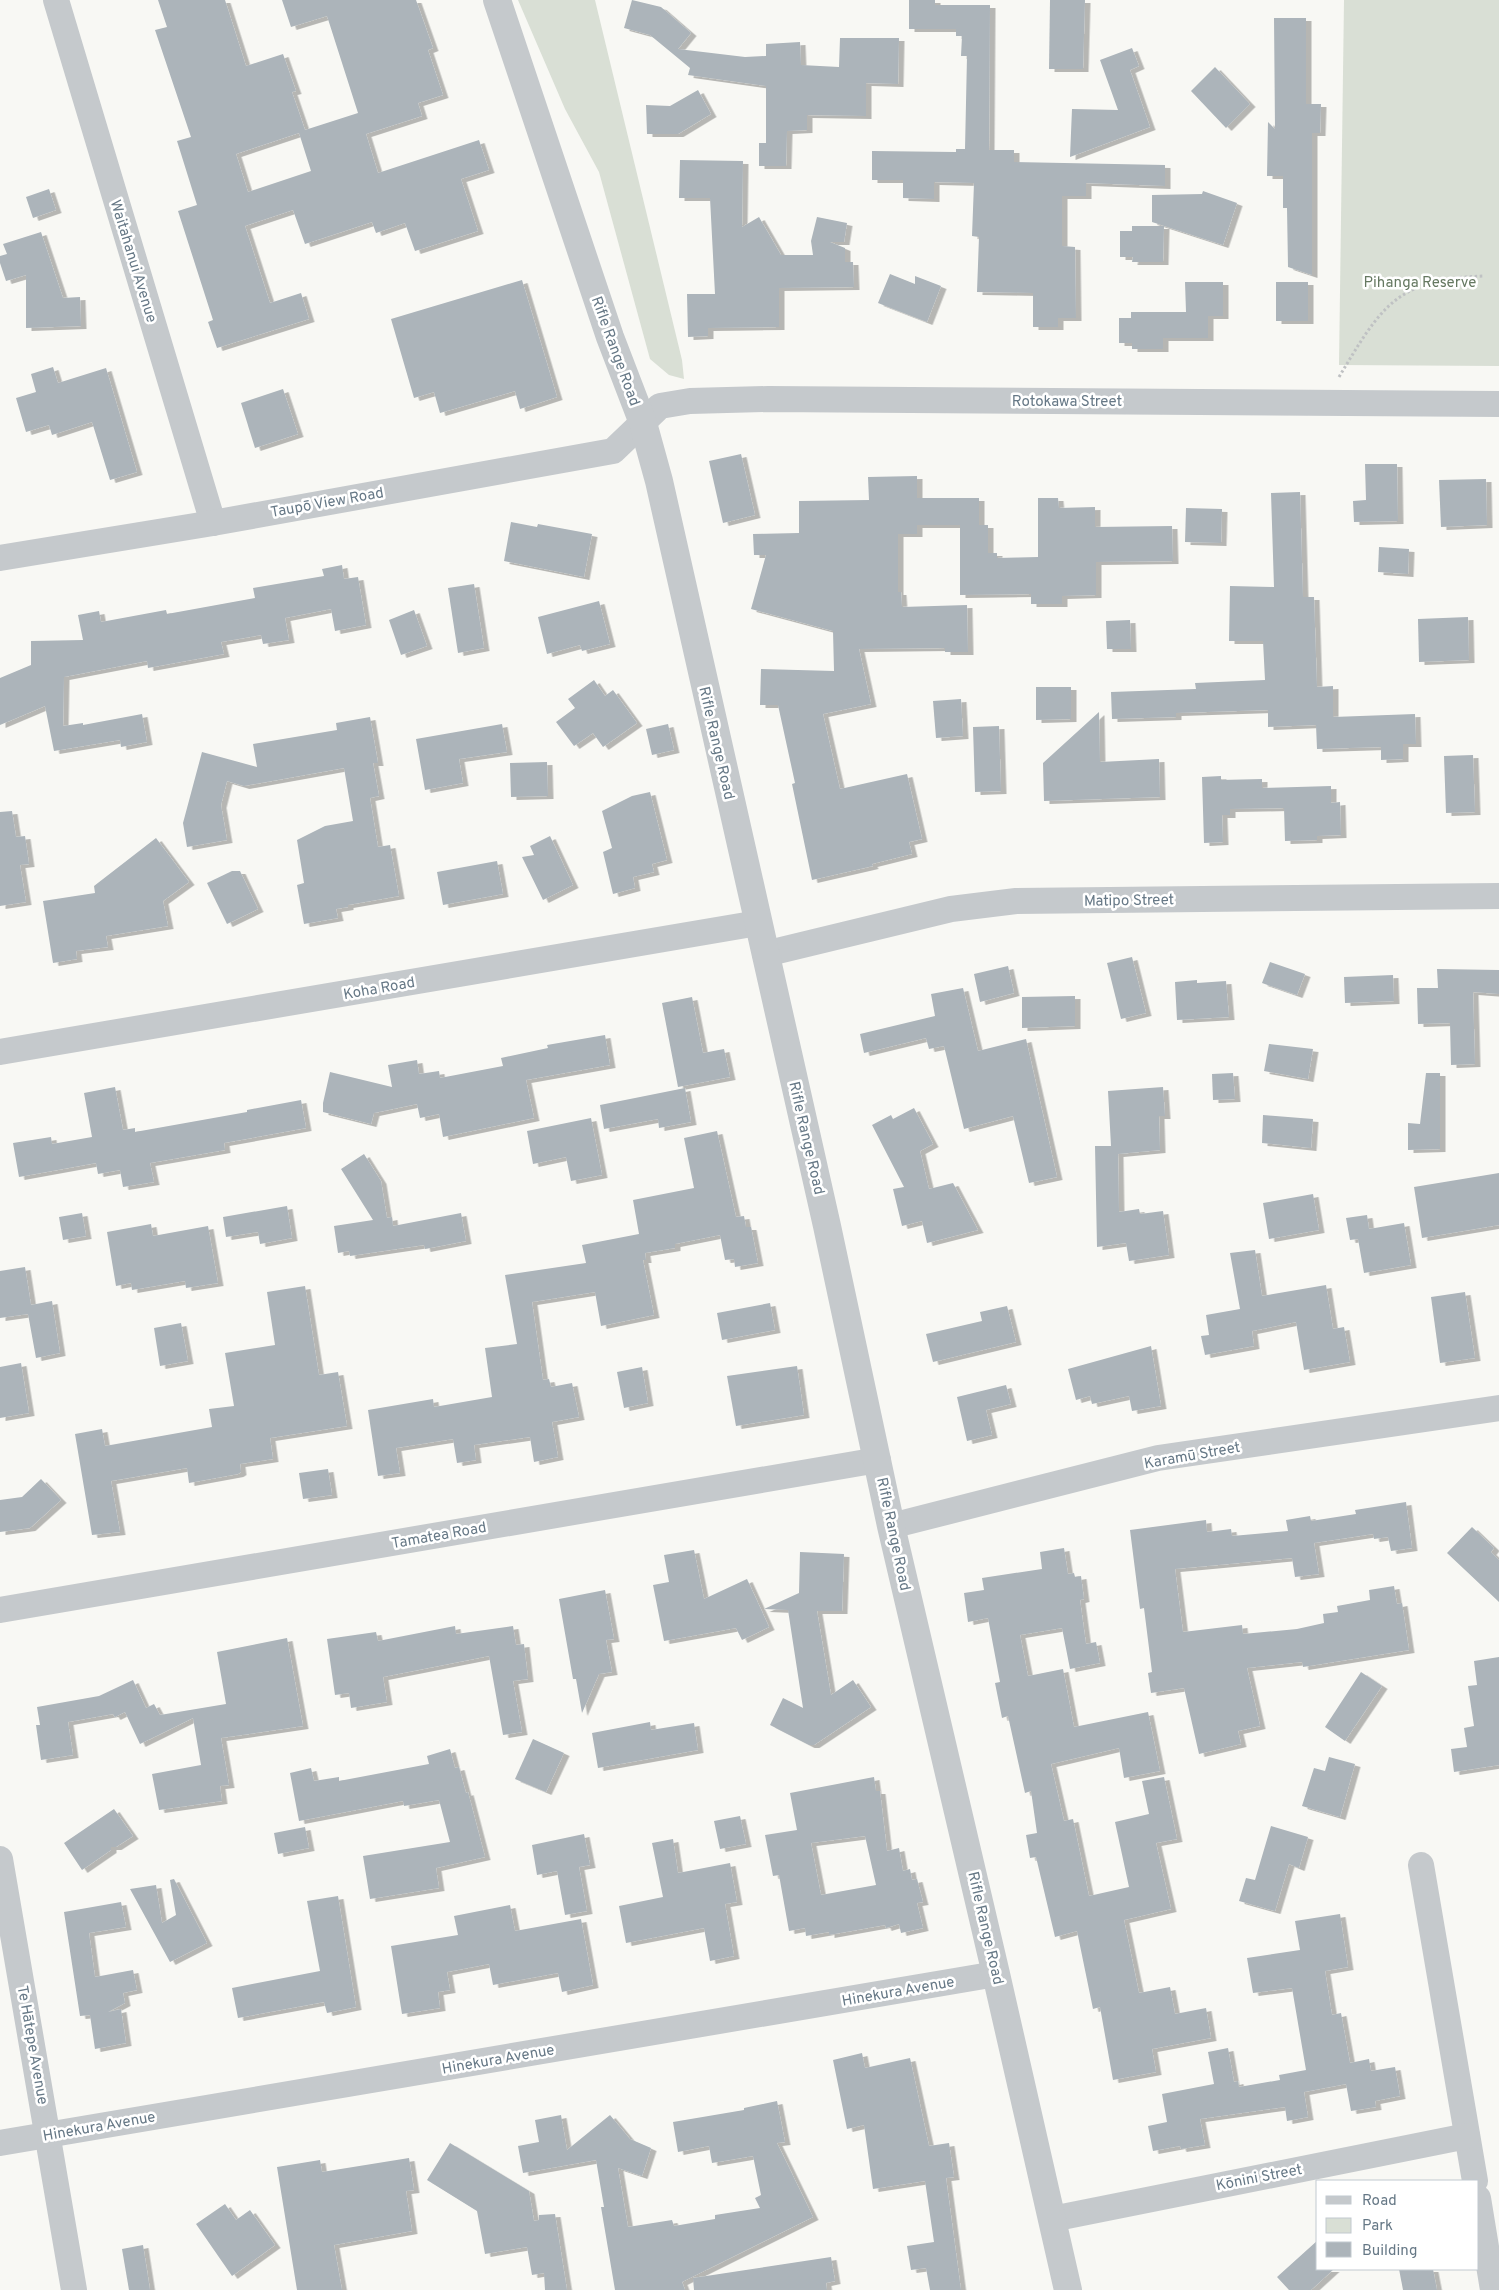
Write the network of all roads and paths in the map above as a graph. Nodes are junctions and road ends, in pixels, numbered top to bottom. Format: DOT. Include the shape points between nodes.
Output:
graph roads {
  1 [pos="56,0"];
  2 [pos="497,0"];
  3 [pos="1483,276"];
  4 [pos="1323,403"];
  5 [pos="1499,404"];
  6 [pos="643,423"];
  7 [pos="213,523"];
  8 [pos="0,558"];
  9 [pos="1499,896"];
  10 [pos="758,923"];
  11 [pos="765,954"];
  12 [pos="0,1052"];
  13 [pos="1499,1408"];
  14 [pos="878,1460"];
  15 [pos="891,1526"];
  16 [pos="0,1610"];
  17 [pos="0,1859"];
  18 [pos="1421,1865"];
  19 [pos="996,1974"];
  20 [pos="47,2135"];
  21 [pos="1467,2136"];
  22 [pos="0,2143"];
  23 [pos="1475,2180"];
  24 [pos="1479,2204"];
  25 [pos="1052,2219"];
  26 [pos="74,2290"];
  27 [pos="1068,2290"];
  28 [pos="1493,2290"];
  1 -- 7 [label="street, Waitahanui Avenue"];
  2 -- 6 [label="street, Rifle Range Road" via="610,337"];
  3 -- 4 [label="path" via="1427,282 1404,293 1379,315"];
  4 -- 5 [label="street, Rotokawa Street"];
  4 -- 6 [label="street, Rotokawa Street" via="720,400 660,406"];
  6 -- 7 [label="street, Taupō View Road" via="614,451"];
  6 -- 10 [label="street, Rifle Range Road" via="659,481"];
  7 -- 8 [label="street, Taupō View Road"];
  9 -- 11 [label="street, Matipo Street" via="1016,901 951,909"];
  10 -- 11 [label="street, Rifle Range Road"];
  10 -- 12 [label="street, Koha Road"];
  11 -- 14 [label="street, Rifle Range Road"];
  13 -- 15 [label="street, Karamū Street" via="1158,1458"];
  14 -- 15 [label="street, Rifle Range Road"];
  14 -- 16 [label="street, Tamatea Road"];
  15 -- 19 [label="street, Rifle Range Road"];
  17 -- 20 [label="street, Te Hātepe Avenue"];
  18 -- 21 [label="street"];
  19 -- 20 [label="street, Hinekura Avenue"];
  19 -- 25 [label="street, Rifle Range Road"];
  20 -- 22 [label="street, Hinekura Avenue"];
  20 -- 26 [label="street, Te Hātepe Avenue"];
  21 -- 23 [label="street"];
  21 -- 25 [label="street, Kōnini Street"];
  24 -- 28 [label="street"];
  25 -- 27 [label="street, Rifle Range Road"];
}
